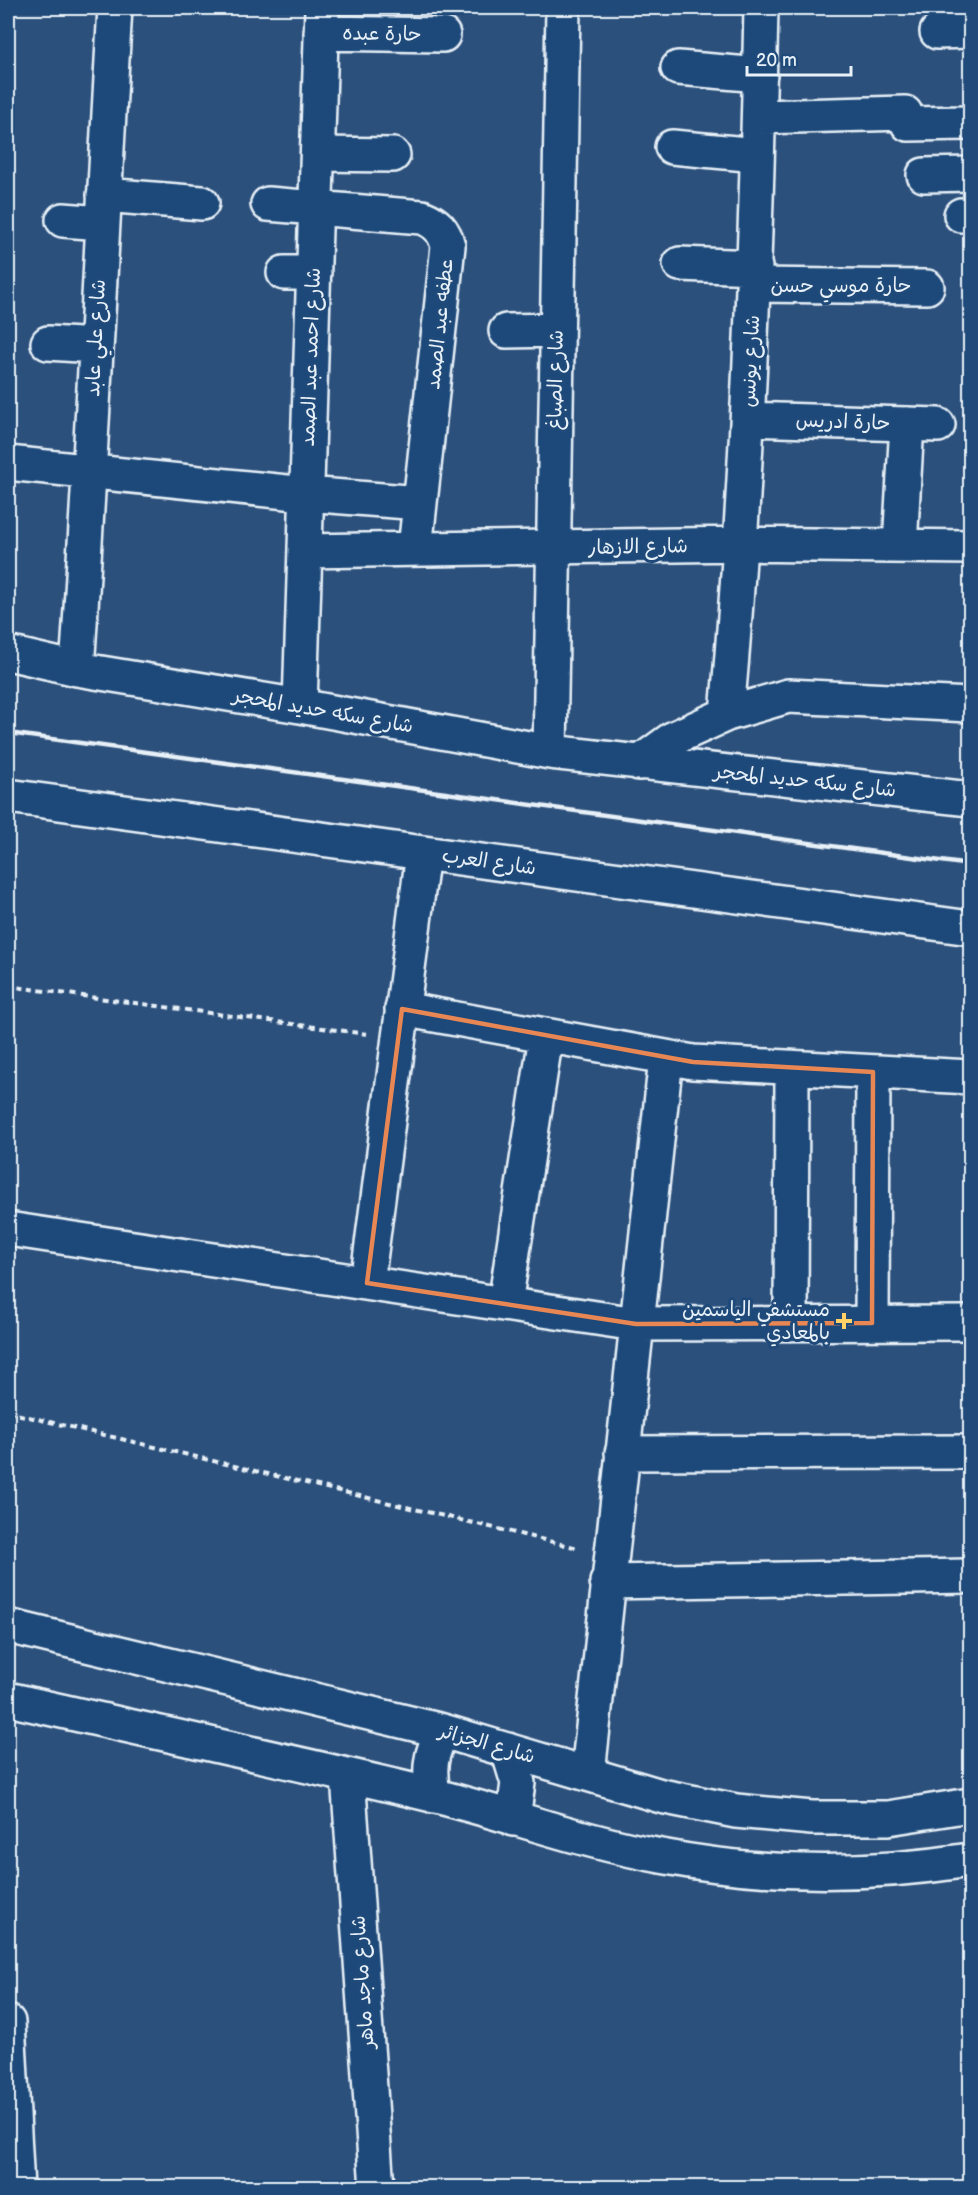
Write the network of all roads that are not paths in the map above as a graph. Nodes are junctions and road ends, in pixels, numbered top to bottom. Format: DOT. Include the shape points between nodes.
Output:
graph roads {
  1 [pos="115,8"];
  2 [pos="563,8"];
  3 [pos="761,8"];
  4 [pos="322,20"];
  5 [pos="970,31"];
  6 [pos="937,32"];
  7 [pos="443,35"];
  8 [pos="678,68"];
  9 [pos="760,75"];
  10 [pos="759,117"];
  11 [pos="970,123"];
  12 [pos="672,147"];
  13 [pos="318,154"];
  14 [pos="393,155"];
  15 [pos="758,155"];
  16 [pos="970,174"];
  17 [pos="924,175"];
  18 [pos="202,202"];
  19 [pos="268,204"];
  20 [pos="103,209"];
  21 [pos="316,209"];
  22 [pos="63,220"];
  23 [pos="680,264"];
  24 [pos="755,276"];
  25 [pos="927,287"];
  26 [pos="557,330"];
  27 [pos="506,331"];
  28 [pos="48,343"];
  29 [pos="94,346"];
  30 [pos="748,419"];
  31 [pos="8,463"];
  32 [pos="90,472"];
  33 [pos="306,494"];
  34 [pos="420,503"];
  35 [pos="742,544"];
  36 [pos="900,546"];
  37 [pos="970,547"];
  38 [pos="553,548"];
  39 [pos="415,549"];
  40 [pos="305,551"];
  41 [pos="8,653"];
  42 [pos="77,669"];
  43 [pos="970,705"];
  44 [pos="300,706"];
  45 [pos="727,714"];
  46 [pos="550,752"];
  47 [pos="639,763"];
  48 [pos="8,796"];
  49 [pos="970,799"];
  50 [pos="423,853"];
  51 [pos="970,928"];
  52 [pos="400,1024"];
  53 [pos="546,1036"];
  54 [pos="666,1058"];
  55 [pos="792,1069"];
  56 [pos="873,1072"];
  57 [pos="970,1077"];
  58 [pos="8,1229"];
  59 [pos="367,1283"];
  60 [pos="505,1304"];
  61 [pos="636,1323"];
  62 [pos="872,1323"];
  63 [pos="970,1323"];
  64 [pos="791,1324"];
  65 [pos="970,1452"];
  66 [pos="622,1453"];
  67 [pos="609,1569"];
  68 [pos="970,1576"];
  69 [pos="8,1626"];
  70 [pos="8,1699"];
  71 [pos="442,1731"];
  72 [pos="508,1750"];
  73 [pos="588,1773"];
  74 [pos="348,1776"];
  75 [pos="434,1796"];
  76 [pos="970,1805"];
  77 [pos="513,1819"];
  78 [pos="970,1860"];
  79 [pos="8,2022"];
  80 [pos="17,2187"];
  81 [pos="377,2187"];
  1 -- 20 [label="street, شارع علي عابد"];
  2 -- 26 [label="street, شارع الصباغ"];
  3 -- 9 [label="street, شارع يونس"];
  4 -- 7 [label="street, حارة عبده"];
  4 -- 13 [label="street, شارع احمد عبد الصمد"];
  5 -- 6 [label="street"];
  8 -- 9 [label="street"];
  9 -- 10 [label="street, شارع يونس"];
  10 -- 11 [label="street" via="905,113 908,124"];
  10 -- 15 [label="street, شارع يونس"];
  12 -- 15 [label="street"];
  13 -- 14 [label="street"];
  13 -- 21 [label="street, شارع احمد عبد الصمد"];
  15 -- 24 [label="street, شارع يونس"];
  16 -- 17 [label="street"];
  18 -- 20 [label="street"];
  19 -- 21 [label="street"];
  20 -- 22 [label="street"];
  20 -- 29 [label="street, شارع علي عابد"];
  21 -- 33 [label="street, شارع احمد عبد الصمد" via="299,273"];
  21 -- 34 [label="street, عطفه عبد الصمد" via="422,217 445,234 448,246"];
  23 -- 24 [label="street, حارة موسي حسن"];
  24 -- 25 [label="street, حارة موسي حسن"];
  24 -- 30 [label="street, شارع يونس"];
  26 -- 27 [label="street"];
  26 -- 38 [label="street, شارع الصباغ"];
  28 -- 29 [label="street"];
  29 -- 32 [label="street, شارع علي عابد"];
  30 -- 35 [label="street, شارع يونس"];
  30 -- 36 [label="street, حارة ادريس" via="922,425"];
  31 -- 32 [label="street"];
  32 -- 33 [label="street"];
  32 -- 42 [label="street, شارع علي عابد"];
  33 -- 34 [label="street"];
  33 -- 40 [label="street, شارع احمد عبد الصمد"];
  34 -- 39 [label="street, عطفه عبد الصمد"];
  35 -- 36 [label="street, شارع الازهار"];
  35 -- 38 [label="street, شارع الازهار"];
  35 -- 45 [label="street, شارع يونس"];
  36 -- 37 [label="street, شارع الازهار"];
  38 -- 39 [label="street, شارع الازهار"];
  38 -- 46 [label="street, شارع الصباغ"];
  39 -- 40 [label="street, شارع الازهار"];
  40 -- 44 [label="street, شارع احمد عبد الصمد"];
  41 -- 42 [label="street, شارع سكه حديد المحجر"];
  42 -- 44 [label="street, شارع سكه حديد المحجر"];
  43 -- 45 [label="street" via="788,696"];
  44 -- 46 [label="street, شارع سكه حديد المحجر"];
  45 -- 47 [label="street" via="672,739"];
  46 -- 47 [label="street, شارع سكه حديد المحجر"];
  47 -- 49 [label="street, شارع سكه حديد المحجر"];
  48 -- 50 [label="street, شارع العرب"];
  50 -- 51 [label="street, شارع العرب"];
  50 -- 52 [label="street"];
  52 -- 53 [label="street"];
  52 -- 59 [label="street"];
  53 -- 54 [label="street"];
  53 -- 60 [label="street"];
  54 -- 55 [label="street"];
  54 -- 61 [label="street"];
  55 -- 56 [label="street"];
  55 -- 64 [label="street"];
  56 -- 57 [label="street"];
  56 -- 62 [label="street"];
  58 -- 59 [label="street"];
  59 -- 60 [label="street"];
  60 -- 61 [label="street"];
  61 -- 64 [label="street"];
  61 -- 66 [label="street"];
  62 -- 63 [label="street"];
  62 -- 64 [label="street"];
  65 -- 66 [label="street"];
  66 -- 67 [label="street"];
  67 -- 68 [label="street"];
  67 -- 73 [label="street"];
  69 -- 71 [label="street, شارع الجزائر"];
  70 -- 74 [label="street"];
  71 -- 72 [label="street, شارع الجزائر"];
  71 -- 75 [label="street" via="430,1762"];
  72 -- 73 [label="street, شارع الجزائر"];
  72 -- 77 [label="street" via="518,1783"];
  73 -- 76 [label="street, شارع الجزائر" via="661,1796 736,1811 812,1818 888,1818"];
  74 -- 75 [label="street"];
  74 -- 81 [label="street, شارع ماجد ماهر"];
  75 -- 77 [label="street"];
  77 -- 78 [label="street" via="660,1856 724,1866 852,1872"];
  79 -- 80 [label="street"];
}
